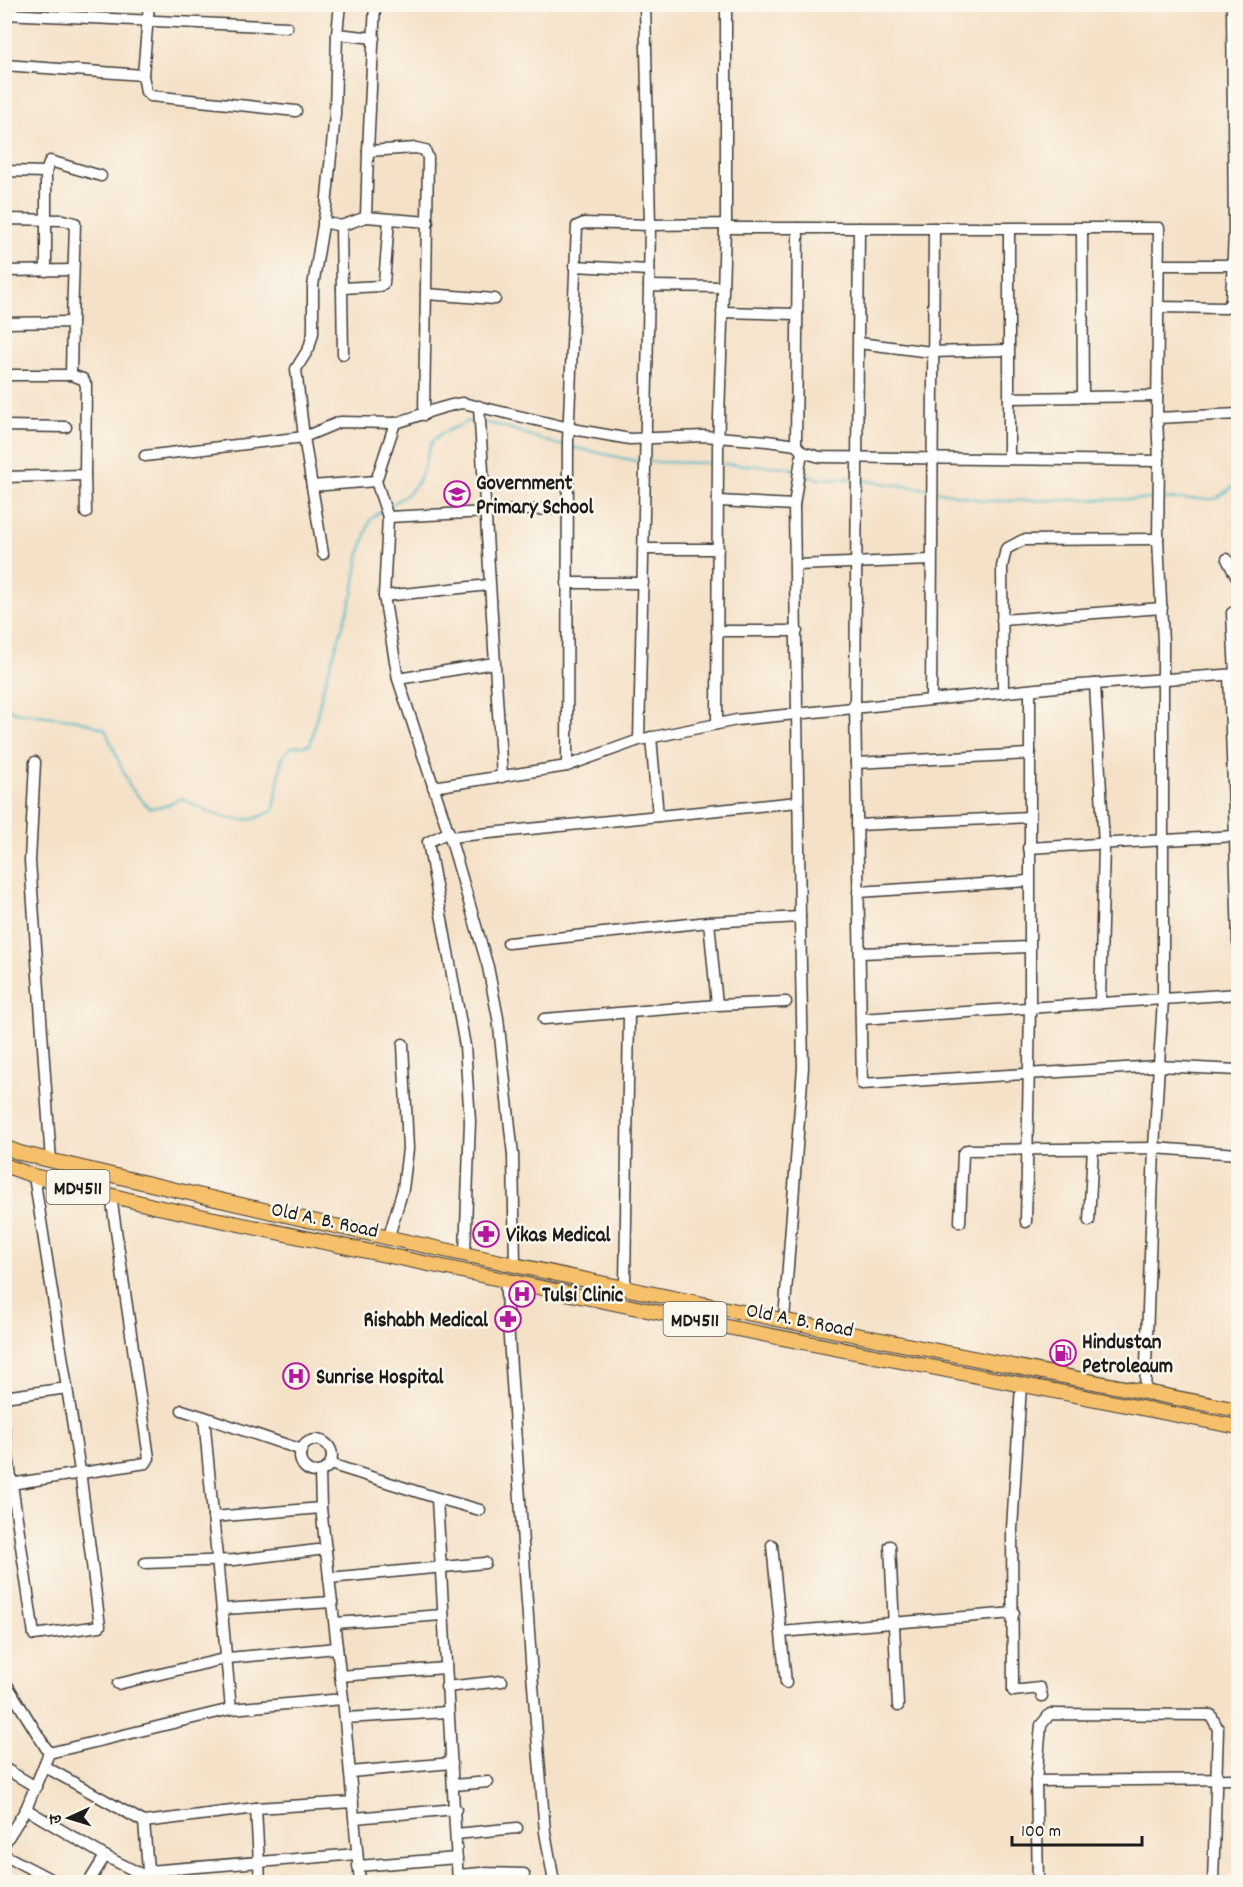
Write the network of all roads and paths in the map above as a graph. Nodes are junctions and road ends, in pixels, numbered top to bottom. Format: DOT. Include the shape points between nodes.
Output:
graph roads {
  1 [pos="7,4"];
  2 [pos="148,4"];
  3 [pos="340,4"];
  4 [pos="375,4"];
  5 [pos="645,4"];
  6 [pos="726,4"];
  7 [pos="1232,4"];
  8 [pos="4,9"];
  9 [pos="4,14"];
  10 [pos="148,19"];
  11 [pos="287,27"];
  12 [pos="337,34"];
  13 [pos="374,38"];
  14 [pos="1236,50"];
  15 [pos="4,65"];
  16 [pos="143,75"];
  17 [pos="296,111"];
  18 [pos="368,151"];
  19 [pos="4,171"];
  20 [pos="46,172"];
  21 [pos="101,176"];
  22 [pos="366,217"];
  23 [pos="4,219"];
  24 [pos="46,219"];
  25 [pos="389,220"];
  26 [pos="323,222"];
  27 [pos="428,222"];
  28 [pos="650,225"];
  29 [pos="341,226"];
  30 [pos="798,228"];
  31 [pos="859,228"];
  32 [pos="934,228"];
  33 [pos="1009,229"];
  34 [pos="1082,229"];
  35 [pos="1159,265"];
  36 [pos="1232,265"];
  37 [pos="574,266"];
  38 [pos="73,270"];
  39 [pos="649,270"];
  40 [pos="4,271"];
  41 [pos="46,271"];
  42 [pos="649,286"];
  43 [pos="723,287"];
  44 [pos="342,288"];
  45 [pos="426,294"];
  46 [pos="495,299"];
  47 [pos="1158,307"];
  48 [pos="722,312"];
  49 [pos="797,314"];
  50 [pos="72,322"];
  51 [pos="4,323"];
  52 [pos="859,343"];
  53 [pos="1008,350"];
  54 [pos="931,352"];
  55 [pos="343,354"];
  56 [pos="4,375"];
  57 [pos="71,375"];
  58 [pos="1157,396"];
  59 [pos="1083,397"];
  60 [pos="1009,398"];
  61 [pos="480,411"];
  62 [pos="1239,414"];
  63 [pos="424,415"];
  64 [pos="1157,418"];
  65 [pos="395,423"];
  66 [pos="4,426"];
  67 [pos="66,427"];
  68 [pos="569,428"];
  69 [pos="304,437"];
  70 [pos="719,437"];
  71 [pos="646,438"];
  72 [pos="799,449"];
  73 [pos="145,456"];
  74 [pos="1009,458"];
  75 [pos="931,459"];
  76 [pos="1159,461"];
  77 [pos="856,465"];
  78 [pos="85,475"];
  79 [pos="4,477"];
  80 [pos="376,481"];
  81 [pos="312,486"];
  82 [pos="718,501"];
  83 [pos="795,505"];
  84 [pos="568,508"];
  85 [pos="484,512"];
  86 [pos="86,513"];
  87 [pos="387,514"];
  88 [pos="1158,538"];
  89 [pos="644,549"];
  90 [pos="718,549"];
  91 [pos="323,554"];
  92 [pos="1227,559"];
  93 [pos="931,560"];
  94 [pos="856,562"];
  95 [pos="795,565"];
  96 [pos="1239,580"];
  97 [pos="567,583"];
  98 [pos="643,583"];
  99 [pos="489,585"];
  100 [pos="384,596"];
  101 [pos="1162,608"];
  102 [pos="1239,610"];
  103 [pos="1002,620"];
  104 [pos="717,631"];
  105 [pos="797,631"];
  106 [pos="494,663"];
  107 [pos="1234,674"];
  108 [pos="398,679"];
  109 [pos="1161,680"];
  110 [pos="1095,684"];
  111 [pos="1030,690"];
  112 [pos="1003,693"];
  113 [pos="931,699"];
  114 [pos="855,706"];
  115 [pos="796,714"];
  116 [pos="717,724"];
  117 [pos="651,737"];
  118 [pos="639,740"];
  119 [pos="1029,754"];
  120 [pos="35,762"];
  121 [pos="856,763"];
  122 [pos="567,766"];
  123 [pos="501,777"];
  124 [pos="433,787"];
  125 [pos="798,802"];
  126 [pos="658,816"];
  127 [pos="1029,817"];
  128 [pos="856,825"];
  129 [pos="450,835"];
  130 [pos="1237,836"];
  131 [pos="1161,842"];
  132 [pos="1104,845"];
  133 [pos="1028,848"];
  134 [pos="1028,881"];
  135 [pos="858,892"];
  136 [pos="1238,909"];
  137 [pos="800,918"];
  138 [pos="709,922"];
  139 [pos="508,943"];
  140 [pos="1239,943"];
  141 [pos="1029,947"];
  142 [pos="860,953"];
  143 [pos="1239,994"];
  144 [pos="1163,999"];
  145 [pos="786,1002"];
  146 [pos="1100,1002"];
  147 [pos="717,1005"];
  148 [pos="1030,1008"];
  149 [pos="629,1013"];
  150 [pos="544,1019"];
  151 [pos="861,1019"];
  152 [pos="403,1044"];
  153 [pos="1158,1066"];
  154 [pos="1239,1070"];
  155 [pos="1028,1074"];
  156 [pos="4,1147"];
  157 [pos="1029,1148"];
  158 [pos="1093,1148"];
  159 [pos="1154,1148"];
  160 [pos="1239,1154"];
  161 [pos="51,1161"];
  162 [pos="4,1165"];
  163 [pos="34,1176"];
  164 [pos="172,1190"];
  165 [pos="111,1196"];
  166 [pos="167,1209"];
  167 [pos="1089,1221"];
  168 [pos="960,1222"];
  169 [pos="1026,1222"];
  170 [pos="389,1236"];
  171 [pos="465,1253"];
  172 [pos="515,1264"];
  173 [pos="505,1279"];
  174 [pos="625,1287"];
  175 [pos="784,1320"];
  176 [pos="1021,1385"];
  177 [pos="67,1388"];
  178 [pos="1145,1392"];
  179 [pos="4,1398"];
  180 [pos="182,1410"];
  181 [pos="1239,1410"];
  182 [pos="204,1417"];
  183 [pos="1239,1427"];
  184 [pos="4,1429"];
  185 [pos="302,1450"];
  186 [pos="330,1464"];
  187 [pos="80,1471"];
  188 [pos="320,1472"];
  189 [pos="9,1484"];
  190 [pos="437,1498"];
  191 [pos="321,1508"];
  192 [pos="480,1510"];
  193 [pos="213,1517"];
  194 [pos="772,1545"];
  195 [pos="890,1546"];
  196 [pos="326,1549"];
  197 [pos="218,1562"];
  198 [pos="145,1563"];
  199 [pos="485,1563"];
  200 [pos="439,1568"];
  201 [pos="330,1578"];
  202 [pos="332,1602"];
  203 [pos="223,1609"];
  204 [pos="1014,1613"];
  205 [pos="442,1615"];
  206 [pos="334,1623"];
  207 [pos="892,1623"];
  208 [pos="781,1632"];
  209 [pos="337,1647"];
  210 [pos="228,1658"];
  211 [pos="445,1668"];
  212 [pos="340,1676"];
  213 [pos="4,1680"];
  214 [pos="502,1681"];
  215 [pos="786,1683"];
  216 [pos="118,1684"];
  217 [pos="446,1687"];
  218 [pos="1042,1696"];
  219 [pos="343,1699"];
  220 [pos="898,1706"];
  221 [pos="231,1709"];
  222 [pos="448,1712"];
  223 [pos="345,1718"];
  224 [pos="49,1753"];
  225 [pos="452,1763"];
  226 [pos="44,1766"];
  227 [pos="4,1768"];
  228 [pos="350,1772"];
  229 [pos="1215,1779"];
  230 [pos="1239,1779"];
  231 [pos="1036,1781"];
  232 [pos="488,1782"];
  233 [pos="454,1785"];
  234 [pos="36,1786"];
  235 [pos="353,1802"];
  236 [pos="255,1808"];
  237 [pos="26,1809"];
  238 [pos="456,1809"];
  239 [pos="355,1818"];
  240 [pos="144,1822"];
  241 [pos="517,1828"];
  242 [pos="8,1829"];
  243 [pos="456,1834"];
  244 [pos="4,1844"];
  245 [pos="357,1854"];
  246 [pos="4,1855"];
  247 [pos="105,1856"];
  248 [pos="457,1858"];
  249 [pos="259,1861"];
  250 [pos="358,1866"];
  251 [pos="524,1874"];
  252 [pos="149,1877"];
  253 [pos="458,1879"];
  254 [pos="56,1882"];
  255 [pos="89,1882"];
  256 [pos="260,1882"];
  257 [pos="360,1882"];
  258 [pos="554,1882"];
  259 [pos="1038,1882"];
  260 [pos="1213,1882"];
  1 -- 8 [label="street"];
  2 -- 10 [label="street"];
  3 -- 12 [label="street"];
  4 -- 13 [label="street"];
  5 -- 28 [label="street"];
  6 -- 28 [label="street" via="726,224"];
  7 -- 14 [label="street"];
  9 -- 10 [label="street"];
  10 -- 11 [label="street"];
  10 -- 16 [label="street"];
  12 -- 13 [label="street"];
  12 -- 26 [label="street" via="335,114"];
  13 -- 18 [label="street"];
  14 -- 36 [label="street"];
  15 -- 16 [label="street"];
  16 -- 17 [label="street" via="146,92 151,96"];
  18 -- 22 [label="street"];
  18 -- 27 [label="street" via="425,150"];
  19 -- 20 [label="street"];
  20 -- 21 [label="street" via="50,161"];
  20 -- 24 [label="street"];
  22 -- 25 [label="street"];
  22 -- 29 [label="street"];
  23 -- 24 [label="street"];
  24 -- 38 [label="street" via="75,223"];
  24 -- 41 [label="street"];
  25 -- 27 [label="street"];
  25 -- 44 [label="street" via="384,283"];
  26 -- 29 [label="street"];
  26 -- 69 [label="street" via="313,286 312,340 296,369"];
  27 -- 45 [label="street"];
  28 -- 37 [label="street" via="577,226"];
  28 -- 39 [label="street"];
  29 -- 44 [label="street"];
  30 -- 31 [label="street"];
  30 -- 43 [label="street" via="725,228"];
  30 -- 49 [label="street"];
  31 -- 32 [label="street"];
  31 -- 52 [label="street"];
  32 -- 33 [label="street"];
  32 -- 54 [label="street"];
  33 -- 34 [label="street"];
  33 -- 53 [label="street"];
  34 -- 35 [label="street" via="1159,228"];
  34 -- 59 [label="street"];
  35 -- 36 [label="street"];
  35 -- 47 [label="street"];
  36 -- 47 [label="street" via="1229,307"];
  37 -- 39 [label="street"];
  37 -- 68 [label="street"];
  38 -- 41 [label="street"];
  38 -- 50 [label="street"];
  39 -- 42 [label="street"];
  40 -- 41 [label="street"];
  42 -- 43 [label="street"];
  42 -- 71 [label="street"];
  43 -- 48 [label="street"];
  44 -- 55 [label="street"];
  45 -- 46 [label="street"];
  45 -- 63 [label="street"];
  47 -- 58 [label="street"];
  48 -- 49 [label="street"];
  48 -- 70 [label="street"];
  49 -- 72 [label="street"];
  50 -- 51 [label="street"];
  50 -- 57 [label="street"];
  52 -- 54 [label="street"];
  52 -- 77 [label="street"];
  53 -- 54 [label="street"];
  53 -- 60 [label="street"];
  54 -- 75 [label="street"];
  56 -- 57 [label="street"];
  57 -- 78 [label="street" via="83,379 86,385"];
  58 -- 59 [label="street"];
  58 -- 64 [label="street"];
  59 -- 60 [label="street"];
  60 -- 74 [label="street"];
  61 -- 63 [label="street" via="463,403 446,405"];
  61 -- 68 [label="street"];
  61 -- 85 [label="street"];
  62 -- 64 [label="street"];
  63 -- 65 [label="street"];
  64 -- 76 [label="street"];
  65 -- 69 [label="street" via="340,422"];
  65 -- 80 [label="street"];
  66 -- 67 [label="street"];
  68 -- 71 [label="street" via="630,439"];
  68 -- 84 [label="street"];
  69 -- 73 [label="street"];
  69 -- 81 [label="street"];
  70 -- 71 [label="street"];
  70 -- 72 [label="street"];
  70 -- 82 [label="street"];
  71 -- 89 [label="street"];
  72 -- 77 [label="street"];
  72 -- 83 [label="street"];
  74 -- 75 [label="street"];
  74 -- 76 [label="street"];
  75 -- 77 [label="street"];
  75 -- 93 [label="street"];
  76 -- 88 [label="street"];
  77 -- 94 [label="street"];
  78 -- 79 [label="street"];
  78 -- 86 [label="street"];
  80 -- 81 [label="street"];
  80 -- 87 [label="street"];
  81 -- 91 [label="street"];
  82 -- 83 [label="street"];
  82 -- 90 [label="street"];
  83 -- 95 [label="street"];
  84 -- 85 [label="street"];
  84 -- 97 [label="street"];
  85 -- 87 [label="street"];
  85 -- 99 [label="street"];
  87 -- 100 [label="street"];
  88 -- 101 [label="street"];
  88 -- 103 [label="street" via="1023,540 1014,544 1006,549 1002,567"];
  89 -- 90 [label="street"];
  89 -- 98 [label="street"];
  90 -- 104 [label="street"];
  92 -- 96 [label="street"];
  93 -- 94 [label="street"];
  93 -- 113 [label="street"];
  94 -- 95 [label="street"];
  94 -- 114 [label="street"];
  95 -- 105 [label="street"];
  97 -- 98 [label="street"];
  97 -- 122 [label="street"];
  98 -- 118 [label="street"];
  99 -- 100 [label="street"];
  99 -- 106 [label="street"];
  100 -- 108 [label="street"];
  101 -- 103 [label="street"];
  101 -- 109 [label="street"];
  102 -- 107 [label="street" via="1232,613"];
  103 -- 112 [label="street"];
  104 -- 105 [label="street"];
  104 -- 116 [label="street"];
  105 -- 115 [label="street"];
  106 -- 108 [label="street"];
  106 -- 123 [label="street"];
  107 -- 109 [label="street"];
  107 -- 130 [label="street"];
  108 -- 124 [label="street"];
  109 -- 110 [label="street"];
  109 -- 131 [label="street"];
  110 -- 111 [label="street"];
  110 -- 132 [label="street"];
  111 -- 112 [label="street"];
  111 -- 119 [label="street"];
  112 -- 113 [label="street"];
  113 -- 114 [label="street"];
  114 -- 115 [label="street"];
  114 -- 121 [label="street"];
  115 -- 116 [label="street"];
  115 -- 125 [label="street"];
  116 -- 117 [label="street"];
  117 -- 118 [label="street"];
  117 -- 126 [label="street"];
  118 -- 122 [label="street"];
  119 -- 121 [label="street"];
  119 -- 127 [label="street"];
  120 -- 161 [label="street" via="30,861"];
  121 -- 128 [label="street"];
  122 -- 123 [label="street"];
  123 -- 124 [label="street"];
  124 -- 129 [label="street"];
  125 -- 126 [label="street"];
  125 -- 137 [label="street"];
  126 -- 129 [label="street"];
  127 -- 128 [label="street"];
  127 -- 133 [label="street"];
  128 -- 135 [label="street"];
  129 -- 171 [label="street" via="428,842 465,1046 470,1131"];
  129 -- 172 [label="street" via="488,968 498,1018 513,1155"];
  130 -- 131 [label="street"];
  130 -- 136 [label="street"];
  131 -- 132 [label="street"];
  131 -- 144 [label="street"];
  132 -- 133 [label="street"];
  132 -- 146 [label="street"];
  133 -- 134 [label="street"];
  134 -- 135 [label="street"];
  134 -- 141 [label="street"];
  135 -- 142 [label="street"];
  136 -- 140 [label="street"];
  137 -- 138 [label="street"];
  137 -- 175 [label="street" via="803,1067"];
  138 -- 139 [label="street"];
  138 -- 147 [label="street"];
  141 -- 142 [label="street"];
  141 -- 148 [label="street"];
  142 -- 151 [label="street"];
  143 -- 144 [label="street"];
  144 -- 146 [label="street"];
  144 -- 153 [label="street"];
  145 -- 147 [label="street"];
  146 -- 148 [label="street"];
  147 -- 149 [label="street"];
  148 -- 151 [label="street"];
  148 -- 155 [label="street"];
  149 -- 150 [label="street"];
  149 -- 174 [label="street"];
  151 -- 155 [label="street" via="862,1084"];
  152 -- 170 [label="street" via="408,1149 403,1189"];
  153 -- 154 [label="street"];
  153 -- 155 [label="street"];
  153 -- 159 [label="street"];
  155 -- 157 [label="street"];
  156 -- 161 [label="main road, Old A. B. Road / MD4511"];
  157 -- 158 [label="street"];
  157 -- 168 [label="street" via="967,1150 963,1154"];
  157 -- 169 [label="street"];
  158 -- 159 [label="street"];
  158 -- 167 [label="street"];
  159 -- 160 [label="street"];
  159 -- 178 [label="street"];
  161 -- 164 [label="main road, Old A. B. Road / MD4511"];
  162 -- 163 [label="main road, Old A. B. Road / MD4511"];
  163 -- 165 [label="main road, Old A. B. Road / MD4511"];
  163 -- 177 [label="street"];
  164 -- 166 [label="main road"];
  164 -- 170 [label="main road, Old A. B. Road / MD4511"];
  165 -- 166 [label="main road, Old A. B. Road / MD4511"];
  165 -- 187 [label="street" via="149,1458 146,1463"];
  166 -- 173 [label="main road, Old A. B. Road / MD4511"];
  170 -- 171 [label="main road, Old A. B. Road / MD4511"];
  171 -- 172 [label="main road, Old A. B. Road / MD4511"];
  172 -- 174 [label="main road, Old A. B. Road / MD4511"];
  173 -- 176 [label="main road, Old A. B. Road / MD4511"];
  173 -- 258 [label="street" via="545,1832"];
  174 -- 175 [label="main road, Old A. B. Road / MD4511"];
  175 -- 178 [label="main road, Old A. B. Road / MD4511"];
  176 -- 183 [label="main road, Old A. B. Road / MD4511"];
  176 -- 204 [label="street" via="1012,1529"];
  177 -- 179 [label="street"];
  177 -- 187 [label="street"];
  178 -- 181 [label="main road, Old A. B. Road / MD4511"];
  180 -- 182 [label="street"];
  182 -- 185 [label="street"];
  182 -- 193 [label="street"];
  184 -- 189 [label="street"];
  185 -- 186 [label="street" via="312,1440 322,1441 331,1450"];
  185 -- 188 [label="street" via="304,1466"];
  186 -- 188 [label="street"];
  186 -- 190 [label="street"];
  187 -- 189 [label="street"];
  187 -- 189 [label="street" via="100,1626 34,1635"];
  188 -- 191 [label="street"];
  190 -- 192 [label="street"];
  190 -- 200 [label="street"];
  191 -- 193 [label="street"];
  191 -- 196 [label="street"];
  193 -- 197 [label="street"];
  194 -- 208 [label="street"];
  195 -- 207 [label="street"];
  196 -- 197 [label="street"];
  196 -- 201 [label="street"];
  197 -- 198 [label="street"];
  197 -- 203 [label="street"];
  199 -- 200 [label="street"];
  200 -- 201 [label="street"];
  200 -- 205 [label="street"];
  201 -- 202 [label="street"];
  202 -- 203 [label="street"];
  202 -- 206 [label="street"];
  203 -- 210 [label="street"];
  204 -- 207 [label="street"];
  204 -- 218 [label="street" via="1013,1691 1040,1688"];
  205 -- 206 [label="street"];
  205 -- 211 [label="street"];
  206 -- 209 [label="street"];
  207 -- 208 [label="street"];
  207 -- 220 [label="street"];
  208 -- 215 [label="street"];
  209 -- 210 [label="street"];
  209 -- 212 [label="street"];
  210 -- 216 [label="street"];
  210 -- 221 [label="street"];
  211 -- 212 [label="street"];
  211 -- 217 [label="street"];
  212 -- 219 [label="street"];
  213 -- 224 [label="street"];
  214 -- 217 [label="street"];
  217 -- 222 [label="street"];
  219 -- 221 [label="street"];
  219 -- 223 [label="street"];
  221 -- 224 [label="street"];
  222 -- 223 [label="street"];
  222 -- 225 [label="street"];
  223 -- 228 [label="street"];
  224 -- 226 [label="street"];
  225 -- 228 [label="street"];
  225 -- 233 [label="street"];
  226 -- 234 [label="street"];
  226 -- 240 [label="street"];
  227 -- 234 [label="street"];
  228 -- 235 [label="street"];
  229 -- 230 [label="street"];
  229 -- 231 [label="street"];
  229 -- 231 [label="street" via="1218,1729 1211,1715 1050,1714 1041,1725"];
  229 -- 260 [label="street"];
  231 -- 259 [label="street"];
  232 -- 233 [label="street"];
  233 -- 238 [label="street"];
  234 -- 237 [label="street"];
  235 -- 236 [label="street"];
  235 -- 239 [label="street"];
  236 -- 240 [label="street"];
  236 -- 249 [label="street"];
  237 -- 242 [label="street"];
  237 -- 247 [label="street"];
  238 -- 239 [label="street"];
  238 -- 243 [label="street"];
  239 -- 245 [label="street"];
  240 -- 252 [label="street"];
  241 -- 243 [label="street"];
  242 -- 244 [label="street"];
  243 -- 248 [label="street"];
  245 -- 249 [label="street"];
  245 -- 250 [label="street"];
  246 -- 254 [label="street"];
  247 -- 252 [label="street"];
  247 -- 255 [label="street"];
  248 -- 250 [label="street"];
  248 -- 253 [label="street"];
  249 -- 252 [label="street"];
  249 -- 256 [label="street"];
  250 -- 257 [label="street"];
  251 -- 253 [label="street"];
}
